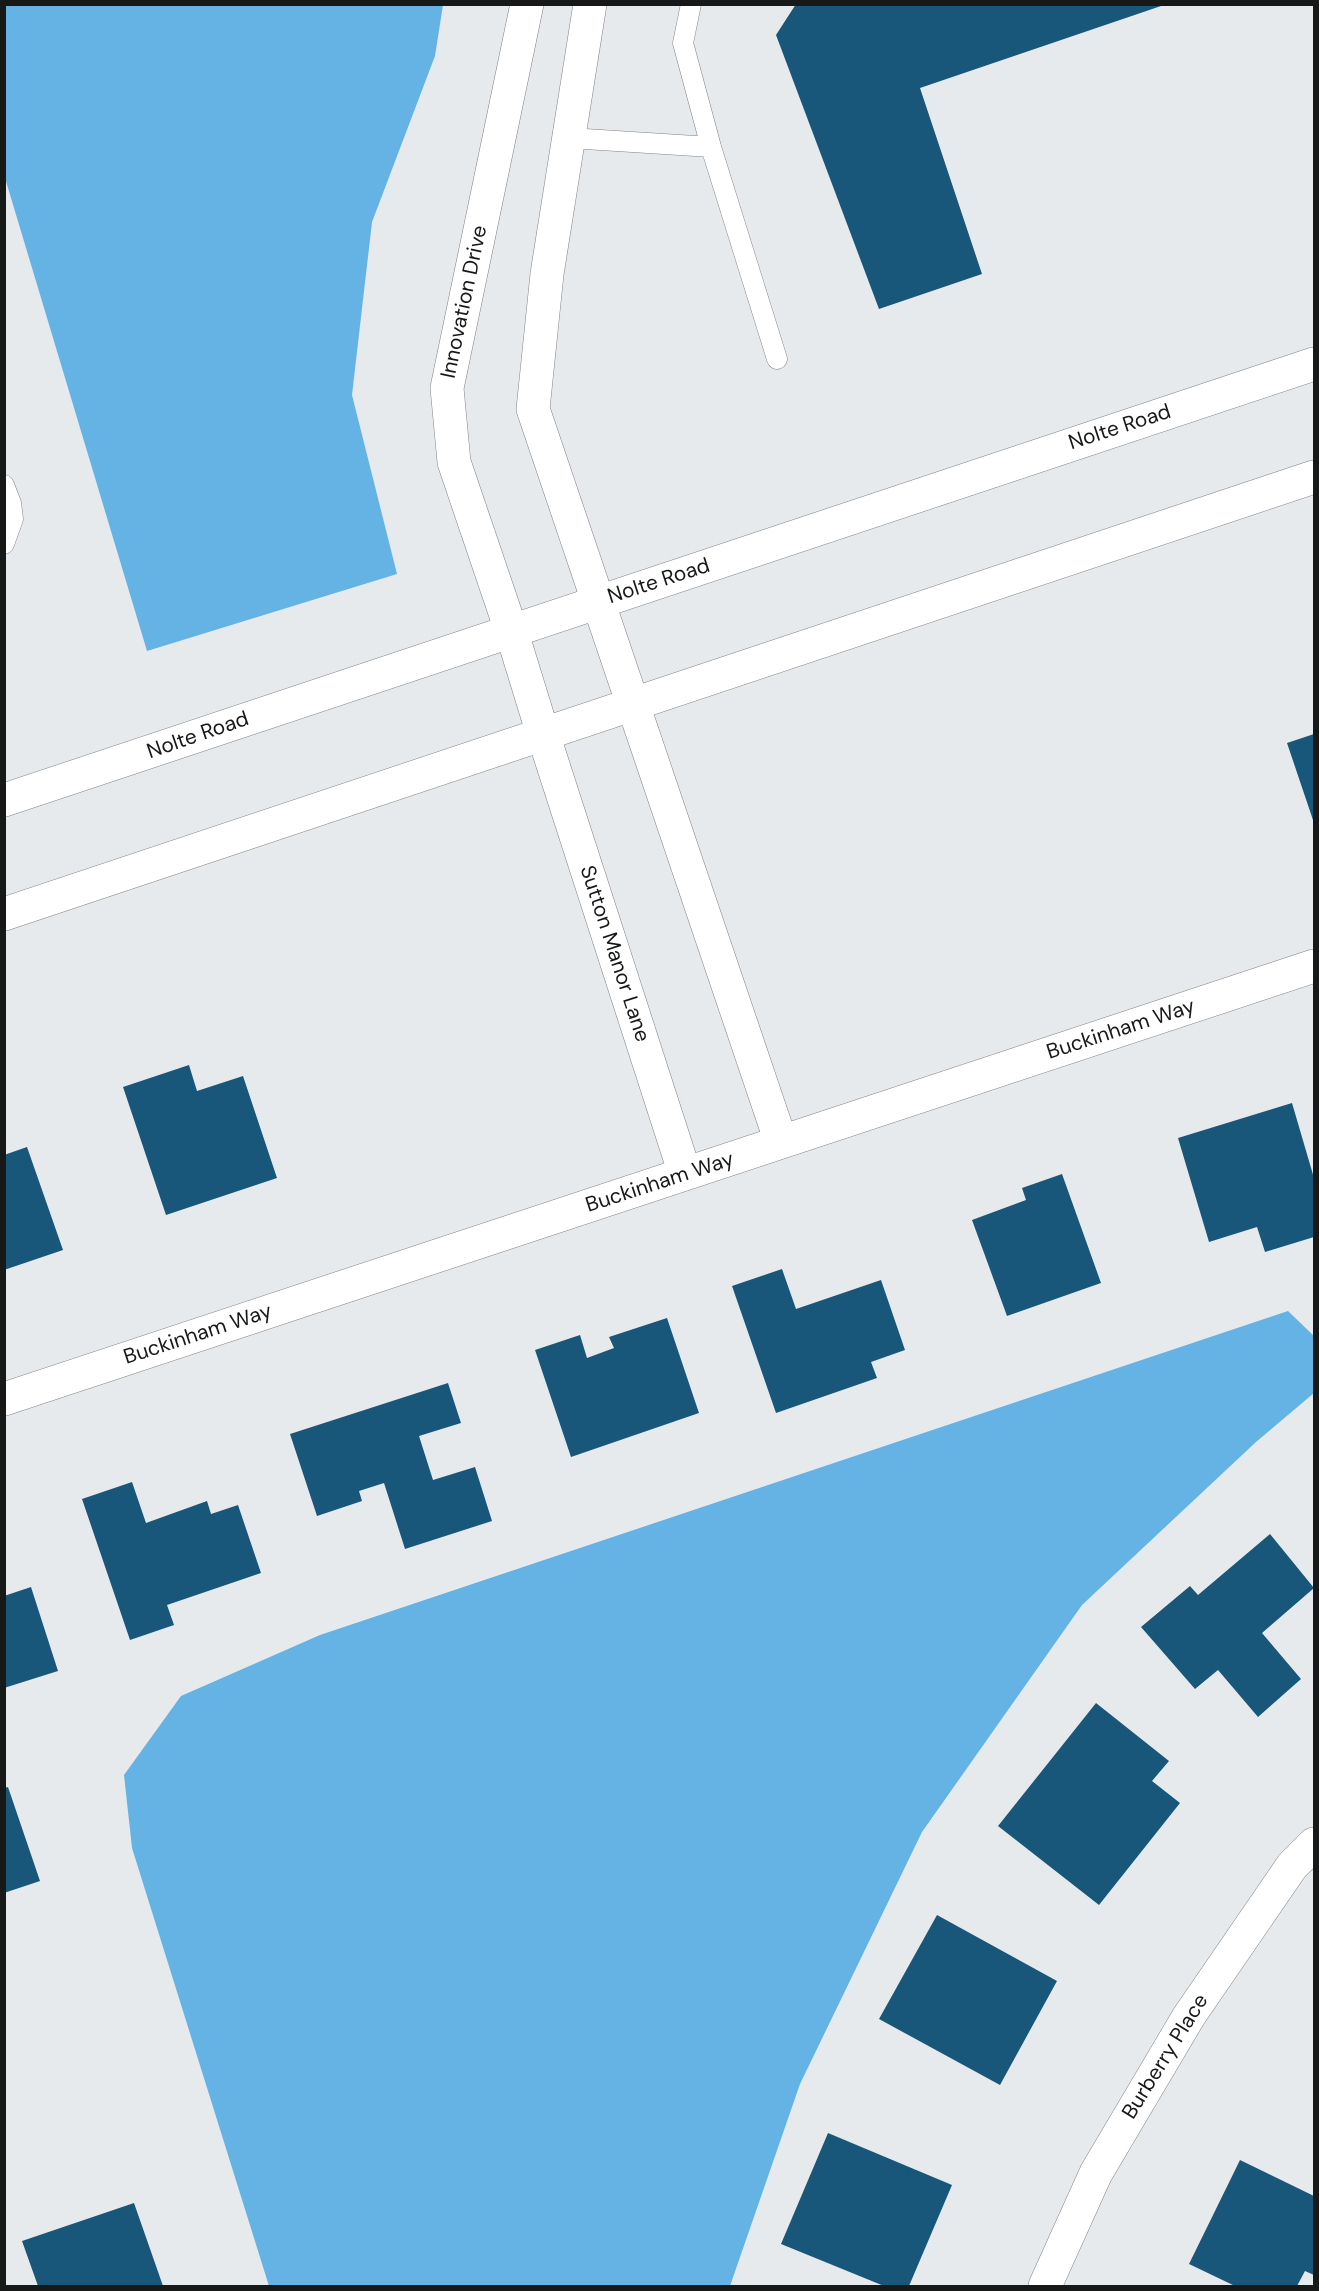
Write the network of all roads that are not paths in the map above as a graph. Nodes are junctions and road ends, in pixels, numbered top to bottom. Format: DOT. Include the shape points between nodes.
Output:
graph roads {
  1 [pos="527,4"];
  2 [pos="590,4"];
  3 [pos="691,4"];
  4 [pos="569,138"];
  5 [pos="711,147"];
  6 [pos="777,359"];
  7 [pos="1314,364"];
  8 [pos="1314,477"];
  9 [pos="4,484"];
  10 [pos="4,544"];
  11 [pos="599,602"];
  12 [pos="512,630"];
  13 [pos="633,706"];
  14 [pos="543,735"];
  15 [pos="4,801"];
  16 [pos="4,914"];
  17 [pos="1314,966"];
  18 [pos="781,1142"];
  19 [pos="685,1174"];
  20 [pos="4,1399"];
  21 [pos="1314,1844"];
  22 [pos="1045,2286"];
  1 -- 12 [label="street, Innovation Drive" via="447,388 454,462"];
  2 -- 4 [label="street"];
  3 -- 5 [label="lane" via="683,43"];
  4 -- 5 [label="lane"];
  4 -- 11 [label="street" via="547,274 533,409"];
  5 -- 6 [label="lane"];
  7 -- 11 [label="street, Nolte Road"];
  8 -- 13 [label="street"];
  9 -- 10 [label="lane" via="13,519"];
  11 -- 12 [label="street, Nolte Road"];
  11 -- 13 [label="street"];
  12 -- 14 [label="street, Innovation Drive"];
  12 -- 15 [label="street, Nolte Road"];
  13 -- 14 [label="street"];
  13 -- 18 [label="street"];
  14 -- 16 [label="street"];
  14 -- 19 [label="street, Sutton Manor Lane"];
  17 -- 18 [label="street, Buckinham Way"];
  18 -- 19 [label="street, Buckinham Way"];
  19 -- 20 [label="street, Buckinham Way"];
  21 -- 22 [label="street, Burberry Place" via="1292,1866 1189,2016 1096,2173"];
}
